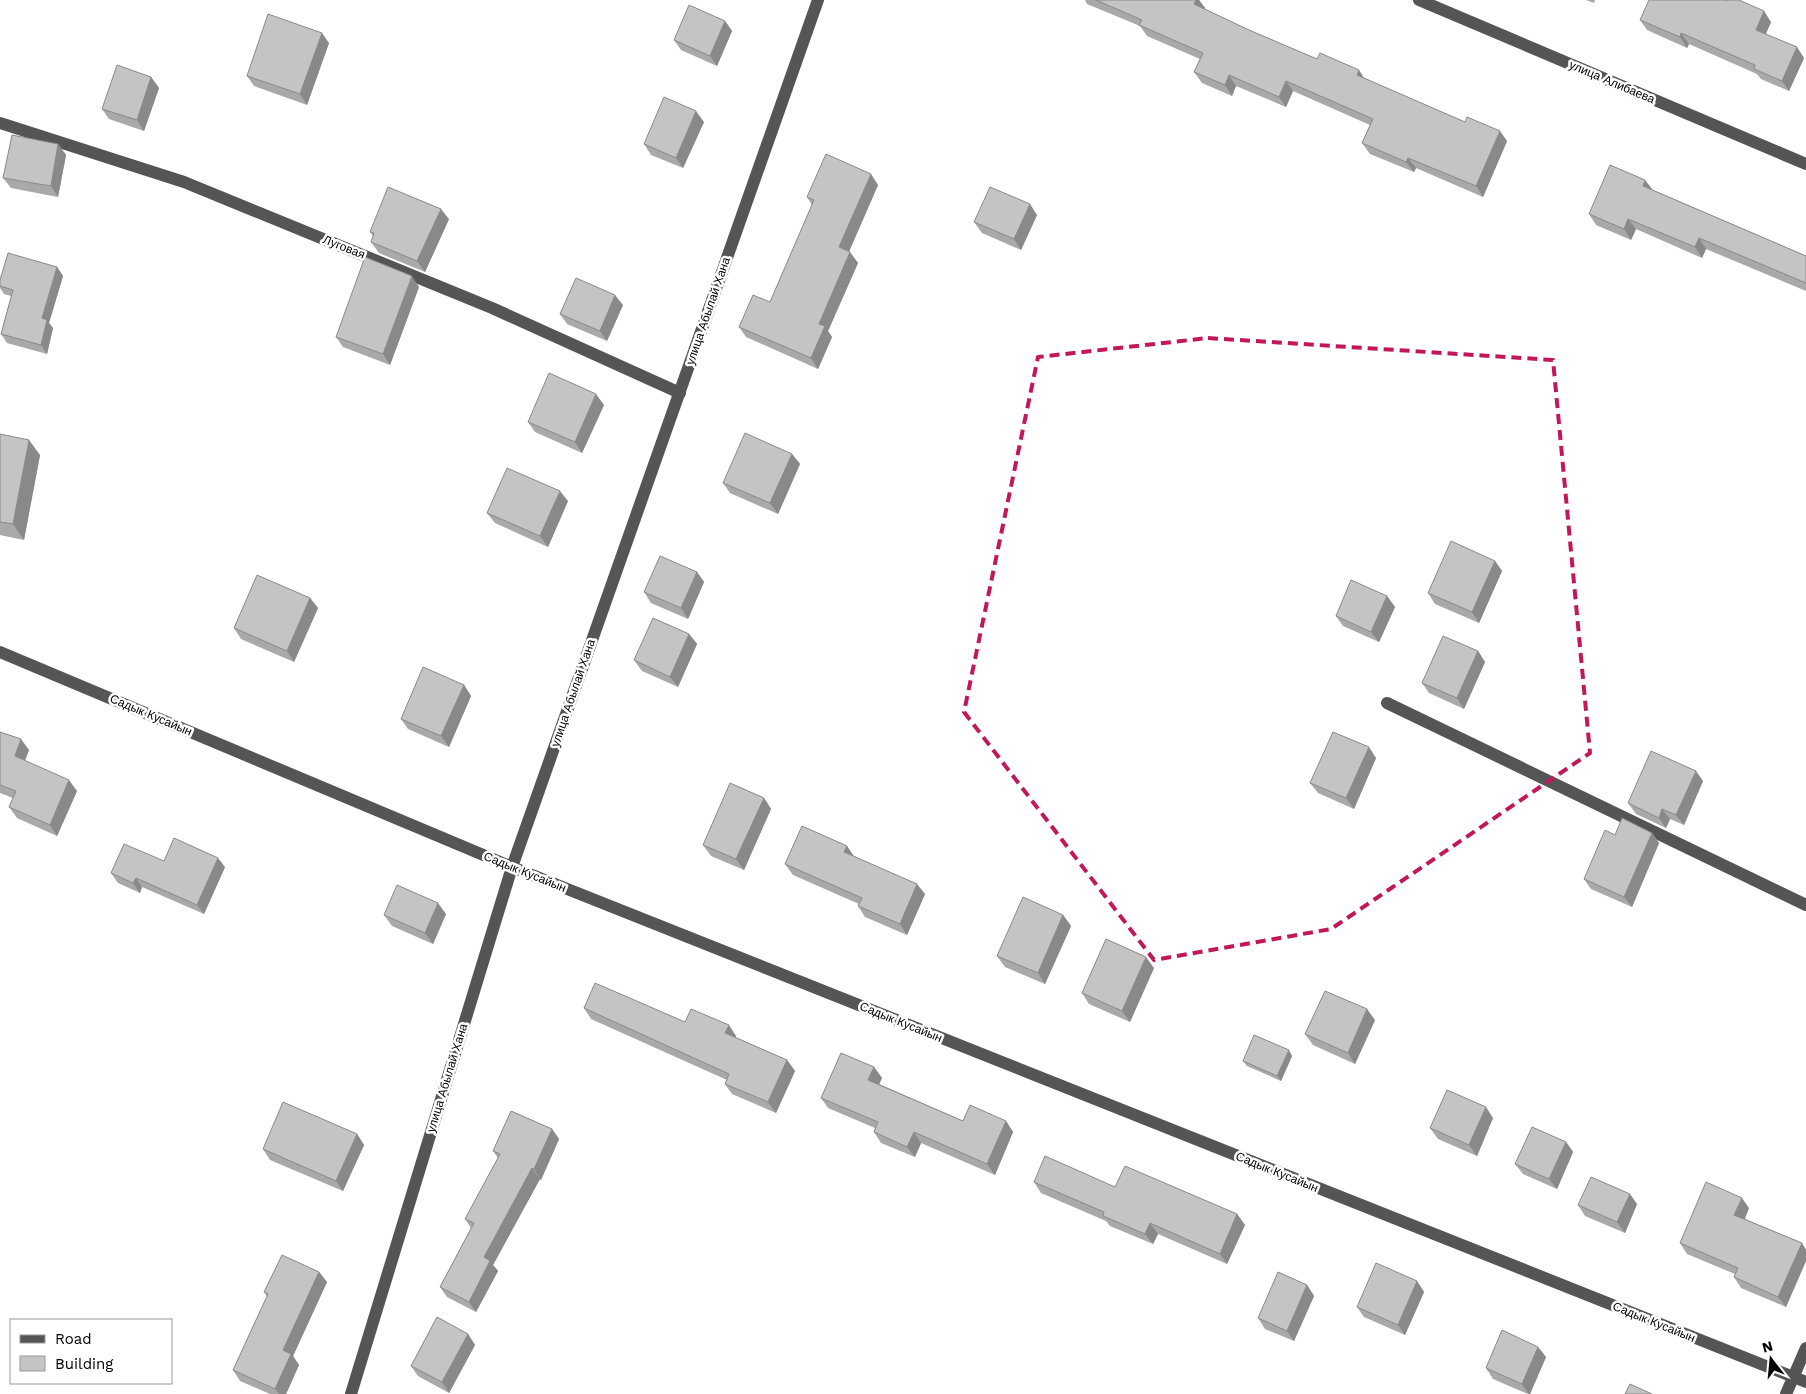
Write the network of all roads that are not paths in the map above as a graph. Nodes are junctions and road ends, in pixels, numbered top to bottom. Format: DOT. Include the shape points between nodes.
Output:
graph roads {
  1 [pos="818,0"];
  2 [pos="1419,0"];
  3 [pos="0,123"];
  4 [pos="1806,164"];
  5 [pos="680,393"];
  6 [pos="0,652"];
  7 [pos="1387,703"];
  8 [pos="512,867"];
  9 [pos="1806,905"];
  10 [pos="1806,1348"];
  11 [pos="1793,1377"];
  12 [pos="1806,1382"];
  13 [pos="351,1394"];
  14 [pos="1786,1394"];
  1 -- 5 [label="street, улица Абылай Хана"];
  2 -- 4 [label="street, улица Алибаева"];
  3 -- 5 [label="street, Луговая" via="184,182 492,308"];
  5 -- 8 [label="street, улица Абылай Хана"];
  6 -- 8 [label="street, Садык Кусайын"];
  7 -- 9 [label="street"];
  8 -- 11 [label="street, Садык Кусайын"];
  8 -- 13 [label="street, улица Абылай Хана"];
  10 -- 11 [label="street"];
  11 -- 12 [label="street, Садык Кусайын"];
  11 -- 14 [label="street"];
}
